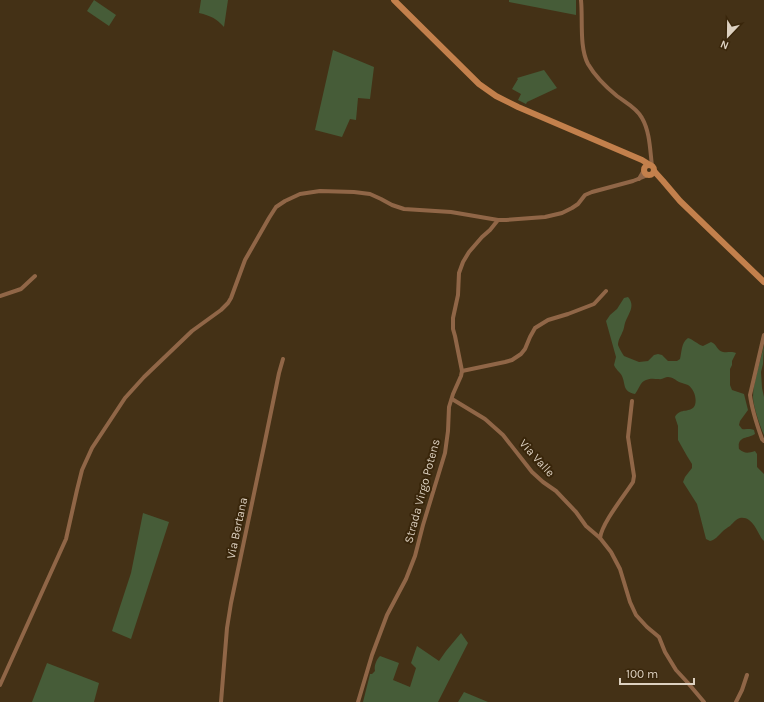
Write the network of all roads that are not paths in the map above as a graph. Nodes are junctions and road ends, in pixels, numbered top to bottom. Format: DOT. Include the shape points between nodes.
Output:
graph roads {
  1 [pos="394,0"];
  2 [pos="581,0"];
  3 [pos="630,155"];
  4 [pos="644,169"];
  5 [pos="651,170"];
  6 [pos="638,179"];
  7 [pos="498,220"];
  8 [pos="35,276"];
  9 [pos="764,282"];
  10 [pos="606,291"];
  11 [pos="0,296"];
  12 [pos="764,335"];
  13 [pos="283,359"];
  14 [pos="462,371"];
  15 [pos="452,399"];
  16 [pos="632,401"];
  17 [pos="764,441"];
  18 [pos="600,538"];
  19 [pos="747,674"];
  20 [pos="0,684"];
  21 [pos="221,702"];
  22 [pos="358,702"];
  23 [pos="704,702"];
  24 [pos="736,702"];
  1 -- 3 [label="street" via="469,74 496,96"];
  2 -- 5 [label="street" via="582,47 588,63 601,81 642,116 648,136"];
  3 -- 4 [label="street"];
  3 -- 5 [label="street" via="642,160"];
  4 -- 5 [label="street" via="647,165"];
  4 -- 6 [label="street"];
  5 -- 6 [label="street"];
  5 -- 9 [label="street"];
  6 -- 7 [label="street" via="592,192 562,213 545,217"];
  7 -- 14 [label="street" via="469,252 459,273 453,329"];
  7 -- 20 [label="street" via="451,212 404,209 370,194 354,192 320,191 300,194 276,207 245,260 228,303 192,331 144,377 125,398 92,448 82,470 66,539"];
  8 -- 11 [label="street" via="21,289"];
  10 -- 14 [label="street" via="594,304 548,320 535,328 525,349 512,360"];
  12 -- 17 [label="street" via="750,395"];
  13 -- 21 [label="street, Via Bertana" via="231,603"];
  14 -- 15 [label="street, Strada Virgo Potens"];
  15 -- 18 [label="street, Via Valle" via="485,419 503,435 532,472 560,495 586,526"];
  15 -- 22 [label="street, Strada Virgo Potens" via="445,453 415,556 387,615"];
  16 -- 18 [label="street" via="628,437 633,482 608,520"];
  18 -- 23 [label="street, Via Valle" via="620,569 636,614 659,638 676,670"];
  19 -- 24 [label="street"];
}
